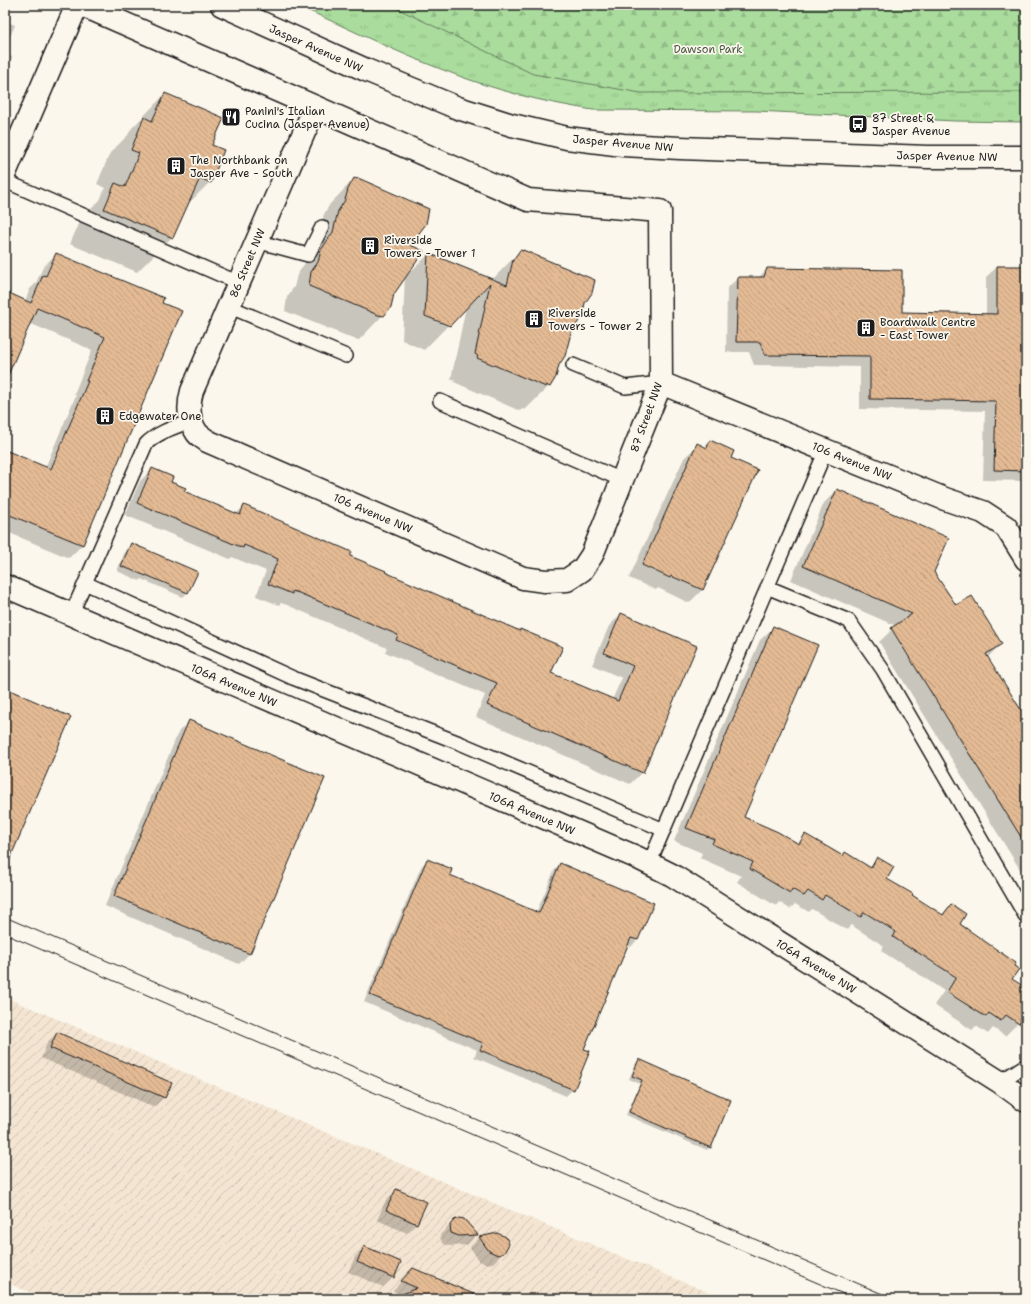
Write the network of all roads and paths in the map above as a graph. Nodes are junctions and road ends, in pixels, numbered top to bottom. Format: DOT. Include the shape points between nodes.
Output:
graph roads {
  1 [pos="77,5"];
  2 [pos="82,5"];
  3 [pos="222,5"];
  4 [pos="315,106"];
  5 [pos="1026,157"];
  6 [pos="5,173"];
  7 [pos="5,182"];
  8 [pos="322,227"];
  9 [pos="256,241"];
  10 [pos="239,283"];
  11 [pos="228,306"];
  12 [pos="346,356"];
  13 [pos="573,365"];
  14 [pos="661,383"];
  15 [pos="440,401"];
  16 [pos="191,421"];
  17 [pos="826,450"];
  18 [pos="622,480"];
  19 [pos="1026,559"];
  20 [pos="567,580"];
  21 [pos="85,583"];
  22 [pos="5,586"];
  23 [pos="767,587"];
  24 [pos="71,615"];
  25 [pos="664,830"];
  26 [pos="649,864"];
  27 [pos="1026,917"];
  28 [pos="1026,1065"];
  29 [pos="1000,1082"];
  30 [pos="1026,1101"];
  1 -- 6 [label="street"];
  2 -- 4 [label="street"];
  3 -- 5 [label="street, Jasper Avenue NW" via="366,70 445,102 512,125 567,138 623,145 680,148 928,157"];
  4 -- 9 [label="street, 86 Street NW"];
  4 -- 14 [label="street, 87 Street NW" via="528,200 660,210"];
  7 -- 10 [label="lane"];
  8 -- 9 [label="lane" via="308,255"];
  9 -- 10 [label="street, 86 Street NW"];
  10 -- 11 [label="street, 86 Street NW"];
  11 -- 12 [label="lane"];
  11 -- 16 [label="street, 86 Street NW" via="192,391 189,401"];
  13 -- 14 [label="lane" via="625,387"];
  14 -- 17 [label="street, 106 Avenue NW"];
  14 -- 18 [label="street, 87 Street NW"];
  15 -- 18 [label="lane"];
  16 -- 20 [label="street, 106 Avenue NW" via="197,434 207,441 523,578"];
  16 -- 21 [label="lane" via="160,433 146,444"];
  17 -- 19 [label="street, 106 Avenue NW" via="983,512 1006,527"];
  17 -- 23 [label="lane"];
  18 -- 20 [label="street, 87 Street NW" via="592,555 582,570"];
  21 -- 24 [label="lane"];
  21 -- 25 [label="lane" via="293,678 462,744"];
  22 -- 24 [label="street, 106A Avenue NW"];
  23 -- 25 [label="lane"];
  23 -- 27 [label="lane" via="849,620 883,670"];
  24 -- 26 [label="street, 106A Avenue NW"];
  25 -- 26 [label="lane"];
  26 -- 29 [label="street, 106A Avenue NW" via="672,875"];
  28 -- 29 [label="lane"];
  29 -- 30 [label="street, 106A Avenue NW"];
}
